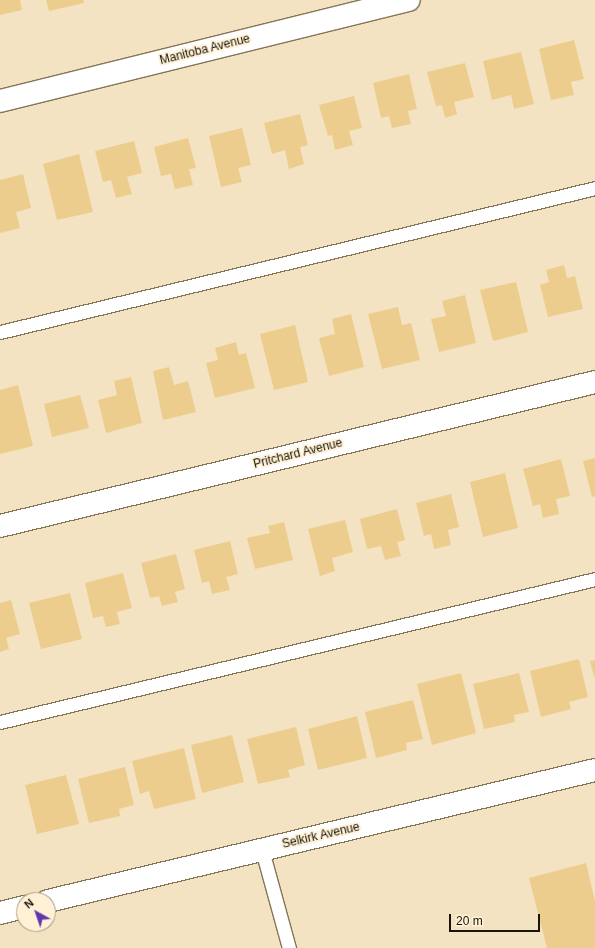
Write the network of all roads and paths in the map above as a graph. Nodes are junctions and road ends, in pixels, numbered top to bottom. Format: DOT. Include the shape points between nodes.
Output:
graph roads {
  1 [pos="409,0"];
  2 [pos="0,101"];
  3 [pos="595,188"];
  4 [pos="0,332"];
  5 [pos="595,382"];
  6 [pos="0,526"];
  7 [pos="595,579"];
  8 [pos="0,722"];
  9 [pos="595,770"];
  10 [pos="262,850"];
  11 [pos="56,899"];
  12 [pos="16,909"];
  13 [pos="0,913"];
  14 [pos="288,948"];
  1 -- 2 [label="street, Manitoba Avenue"];
  3 -- 4 [label="lane"];
  5 -- 6 [label="street, Pritchard Avenue"];
  7 -- 8 [label="lane"];
  9 -- 10 [label="street, Selkirk Avenue"];
  10 -- 11 [label="street, Selkirk Avenue"];
  10 -- 14 [label="lane"];
  12 -- 13 [label="street"];
}
